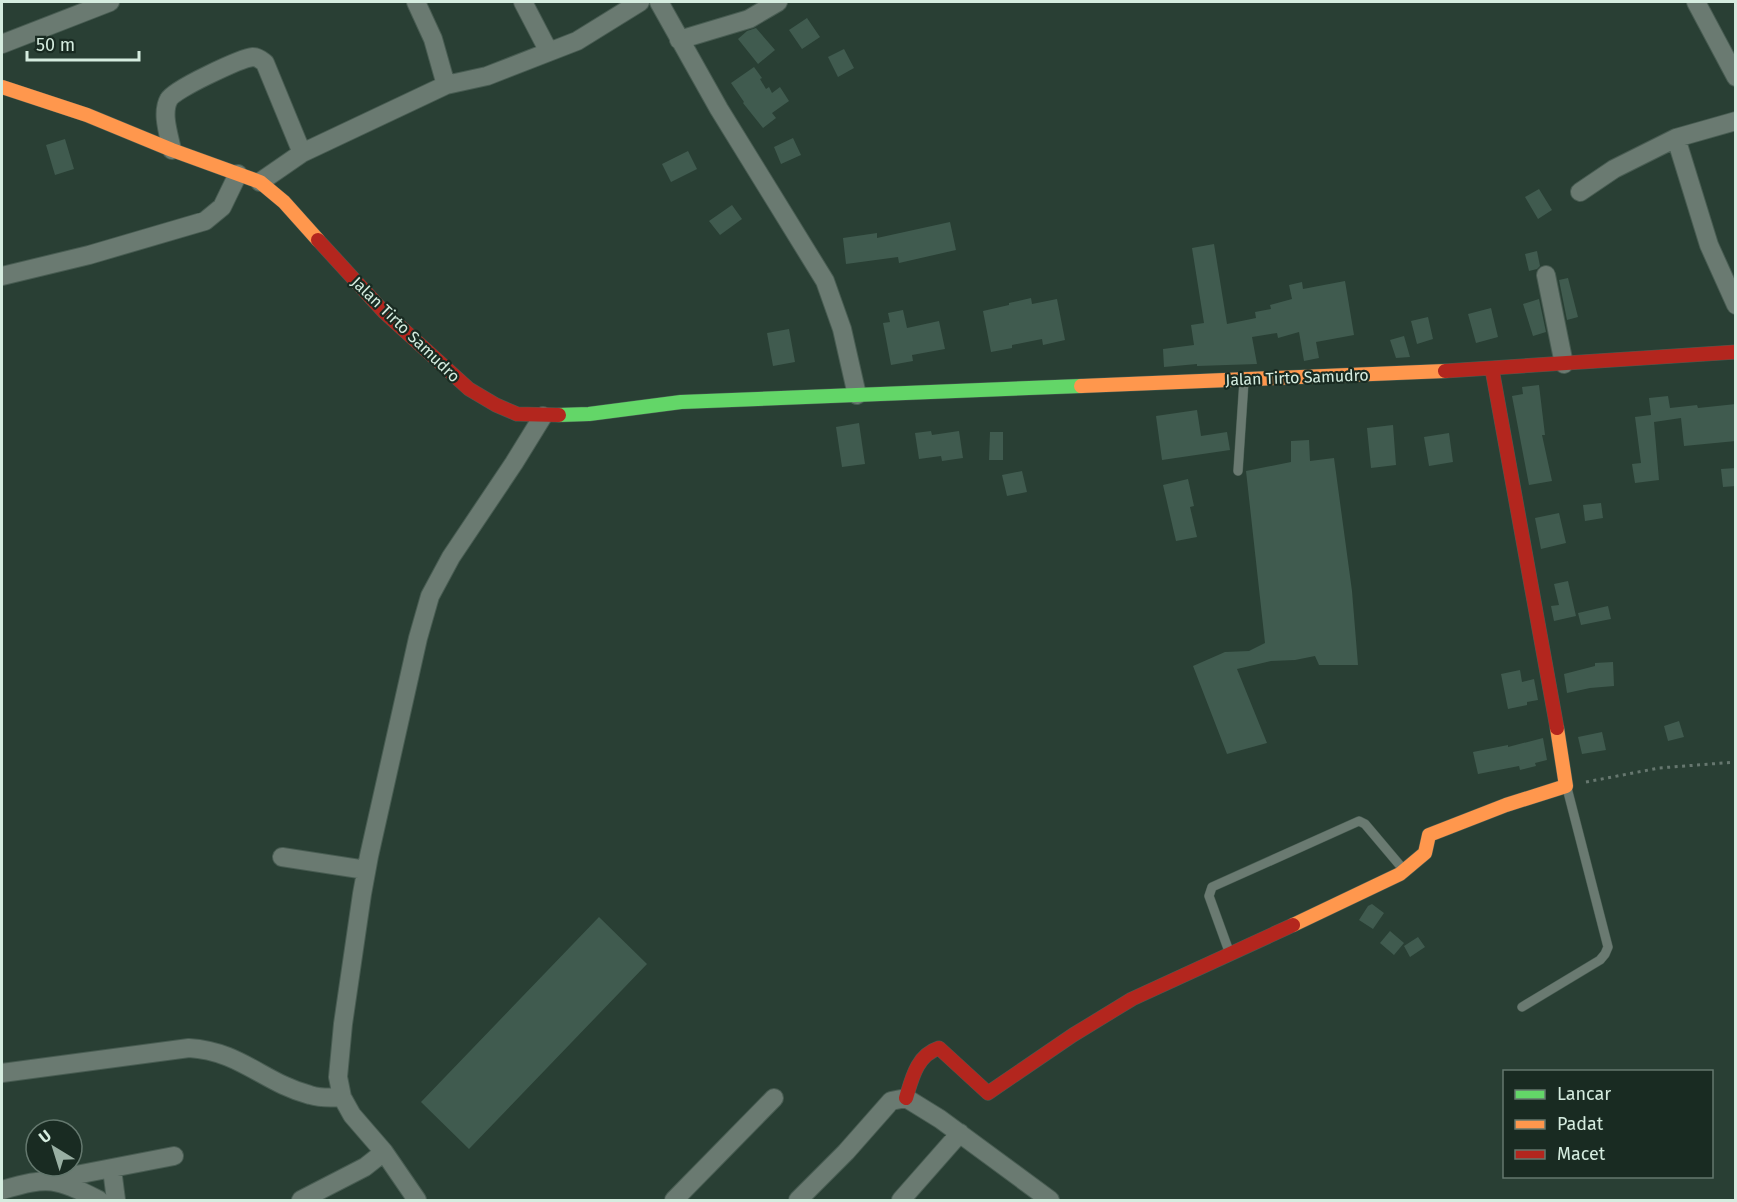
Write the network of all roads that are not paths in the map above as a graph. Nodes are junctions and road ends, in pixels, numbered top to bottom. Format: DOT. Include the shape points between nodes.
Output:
graph roads {
  1 [pos="110,2"];
  2 [pos="416,2"];
  3 [pos="523,2"];
  4 [pos="640,2"];
  5 [pos="659,2"];
  6 [pos="778,2"];
  7 [pos="1696,2"];
  8 [pos="80,7"];
  9 [pos="679,40"];
  10 [pos="2,44"];
  11 [pos="549,52"];
  12 [pos="1736,77"];
  13 [pos="446,85"];
  14 [pos="2,87"];
  15 [pos="1736,121"];
  16 [pos="1676,138"];
  17 [pos="172,150"];
  18 [pos="302,153"];
  19 [pos="238,174"];
  20 [pos="260,182"];
  21 [pos="1580,192"];
  22 [pos="1546,275"];
  23 [pos="2,276"];
  24 [pos="1736,305"];
  25 [pos="1736,352"];
  26 [pos="1564,364"];
  27 [pos="1492,369"];
  28 [pos="1244,378"];
  29 [pos="857,395"];
  30 [pos="543,416"];
  31 [pos="1238,471"];
  32 [pos="1566,786"];
  33 [pos="282,857"];
  34 [pos="366,870"];
  35 [pos="1405,870"];
  36 [pos="1231,956"];
  37 [pos="1522,1007"];
  38 [pos="2,1073"];
  39 [pos="342,1097"];
  40 [pos="774,1098"];
  41 [pos="906,1098"];
  42 [pos="960,1133"];
  43 [pos="384,1152"];
  44 [pos="174,1156"];
  45 [pos="112,1169"];
  46 [pos="50,1180"];
  47 [pos="2,1190"];
  48 [pos="99,1200"];
  49 [pos="116,1200"];
  50 [pos="301,1200"];
  51 [pos="417,1200"];
  52 [pos="674,1200"];
  53 [pos="798,1200"];
  54 [pos="901,1200"];
  55 [pos="1050,1200"];
  1 -- 8 [label="street"];
  2 -- 13 [label="street" via="433,39"];
  3 -- 11 [label="street"];
  4 -- 11 [label="street" via="592,33"];
  5 -- 9 [label="street"];
  6 -- 9 [label="street" via="749,19"];
  7 -- 12 [label="street"];
  8 -- 10 [label="street"];
  9 -- 29 [label="street" via="825,281 842,329"];
  11 -- 13 [label="street" via="487,76"];
  13 -- 18 [label="street"];
  14 -- 17 [label="street, Jalan Tirto Samudro" via="87,115"];
  15 -- 16 [label="street"];
  16 -- 21 [label="street"];
  16 -- 24 [label="street" via="1709,245"];
  17 -- 18 [label="street" via="166,115 172,94 257,57 265,63"];
  17 -- 19 [label="street, Jalan Tirto Samudro"];
  18 -- 20 [label="street"];
  19 -- 20 [label="street, Jalan Tirto Samudro"];
  19 -- 23 [label="street" via="222,207 205,221"];
  20 -- 30 [label="street, Jalan Tirto Samudro" via="284,202 384,312 469,389 518,414"];
  22 -- 26 [label="street"];
  25 -- 26 [label="street, Jalan Tirto Samudro"];
  26 -- 27 [label="street, Jalan Tirto Samudro"];
  27 -- 28 [label="street, Jalan Tirto Samudro"];
  27 -- 32 [label="street"];
  28 -- 29 [label="street, Jalan Tirto Samudro"];
  28 -- 31 [label="lane"];
  29 -- 30 [label="street, Jalan Tirto Samudro" via="681,402"];
  30 -- 34 [label="street" via="430,596"];
  32 -- 35 [label="street" via="1429,835 1425,853"];
  32 -- 37 [label="lane" via="1608,947 1600,960"];
  33 -- 34 [label="street"];
  34 -- 39 [label="street" via="342,1035 338,1077"];
  35 -- 36 [label="street"];
  35 -- 36 [label="lane" via="1359,821 1212,886 1209,896"];
  36 -- 41 [label="street" via="1132,999 988,1093 939,1048 934,1048 913,1070"];
  38 -- 39 [label="street" via="189,1047 231,1056 311,1096"];
  39 -- 43 [label="street"];
  40 -- 52 [label="street"];
  41 -- 42 [label="street"];
  41 -- 53 [label="street" via="891,1101"];
  42 -- 54 [label="street"];
  42 -- 55 [label="street"];
  43 -- 50 [label="street" via="365,1167"];
  43 -- 51 [label="street"];
  44 -- 45 [label="street"];
  45 -- 46 [label="street"];
  45 -- 49 [label="street"];
  46 -- 47 [label="street"];
  46 -- 48 [label="street"];
}
